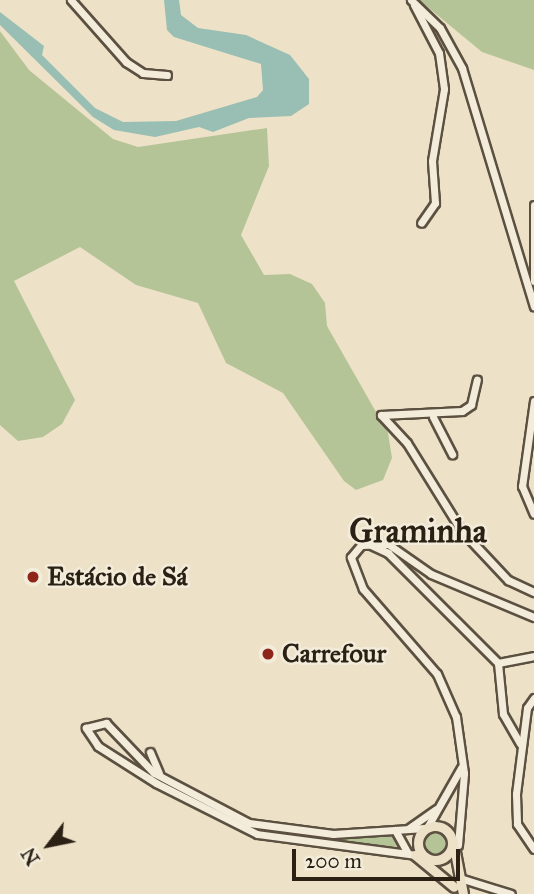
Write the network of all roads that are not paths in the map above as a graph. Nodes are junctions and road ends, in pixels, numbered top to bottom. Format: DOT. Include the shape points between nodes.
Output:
graph roads {
  1 [pos="71,0"];
  2 [pos="411,1"];
  3 [pos="167,75"];
  4 [pos="534,205"];
  5 [pos="421,223"];
  6 [pos="534,281"];
  7 [pos="534,306"];
  8 [pos="477,380"];
  9 [pos="534,401"];
  10 [pos="433,416"];
  11 [pos="452,454"];
  12 [pos="534,514"];
  13 [pos="369,544"];
  14 [pos="534,592"];
  15 [pos="534,617"];
  16 [pos="534,656"];
  17 [pos="498,663"];
  18 [pos="534,698"];
  19 [pos="520,745"];
  20 [pos="150,752"];
  21 [pos="132,760"];
  22 [pos="462,760"];
  23 [pos="168,780"];
  24 [pos="446,801"];
  25 [pos="427,827"];
  26 [pos="455,827"];
  27 [pos="405,829"];
  28 [pos="395,830"];
  29 [pos="454,843"];
  30 [pos="534,849"];
  31 [pos="420,856"];
  32 [pos="463,879"];
  33 [pos="454,890"];
  34 [pos="463,894"];
  35 [pos="511,894"];
  1 -- 3 [label="street" via="126,62 143,73"];
  2 -- 5 [label="street" via="434,39 444,89 432,161 435,207"];
  2 -- 7 [label="street" via="448,38 462,68"];
  4 -- 6 [label="street"];
  8 -- 10 [label="street" via="468,407"];
  9 -- 12 [label="street" via="522,486"];
  10 -- 11 [label="street"];
  10 -- 14 [label="street" via="381,415 407,443 461,530 508,580"];
  13 -- 15 [label="street" via="398,548 431,574"];
  13 -- 17 [label="street" via="388,553"];
  13 -- 22 [label="street" via="353,551 354,570 437,674 456,717"];
  16 -- 17 [label="street"];
  17 -- 19 [label="street" via="503,714"];
  18 -- 19 [label="street"];
  19 -- 30 [label="street" via="517,824"];
  20 -- 23 [label="street"];
  21 -- 21 [label="street" via="106,723 88,725 90,740"];
  21 -- 23 [label="street"];
  21 -- 31 [label="street" via="156,783 257,834"];
  22 -- 24 [label="street"];
  22 -- 26 [label="street"];
  23 -- 28 [label="street" via="267,828 333,834"];
  24 -- 25 [label="street"];
  24 -- 27 [label="street"];
  25 -- 27 [label="street"];
  25 -- 29 [label="main road" via="442,827"];
  25 -- 31 [label="main road" via="418,842"];
  26 -- 29 [label="street"];
  26 -- 29 [label="street"];
  27 -- 28 [label="street"];
  28 -- 31 [label="street"];
  29 -- 31 [label="main road" via="448,855"];
  29 -- 32 [label="main road"];
  31 -- 33 [label="main road"];
  31 -- 33 [label="main road"];
  32 -- 34 [label="main road"];
  32 -- 35 [label="street"];
}
